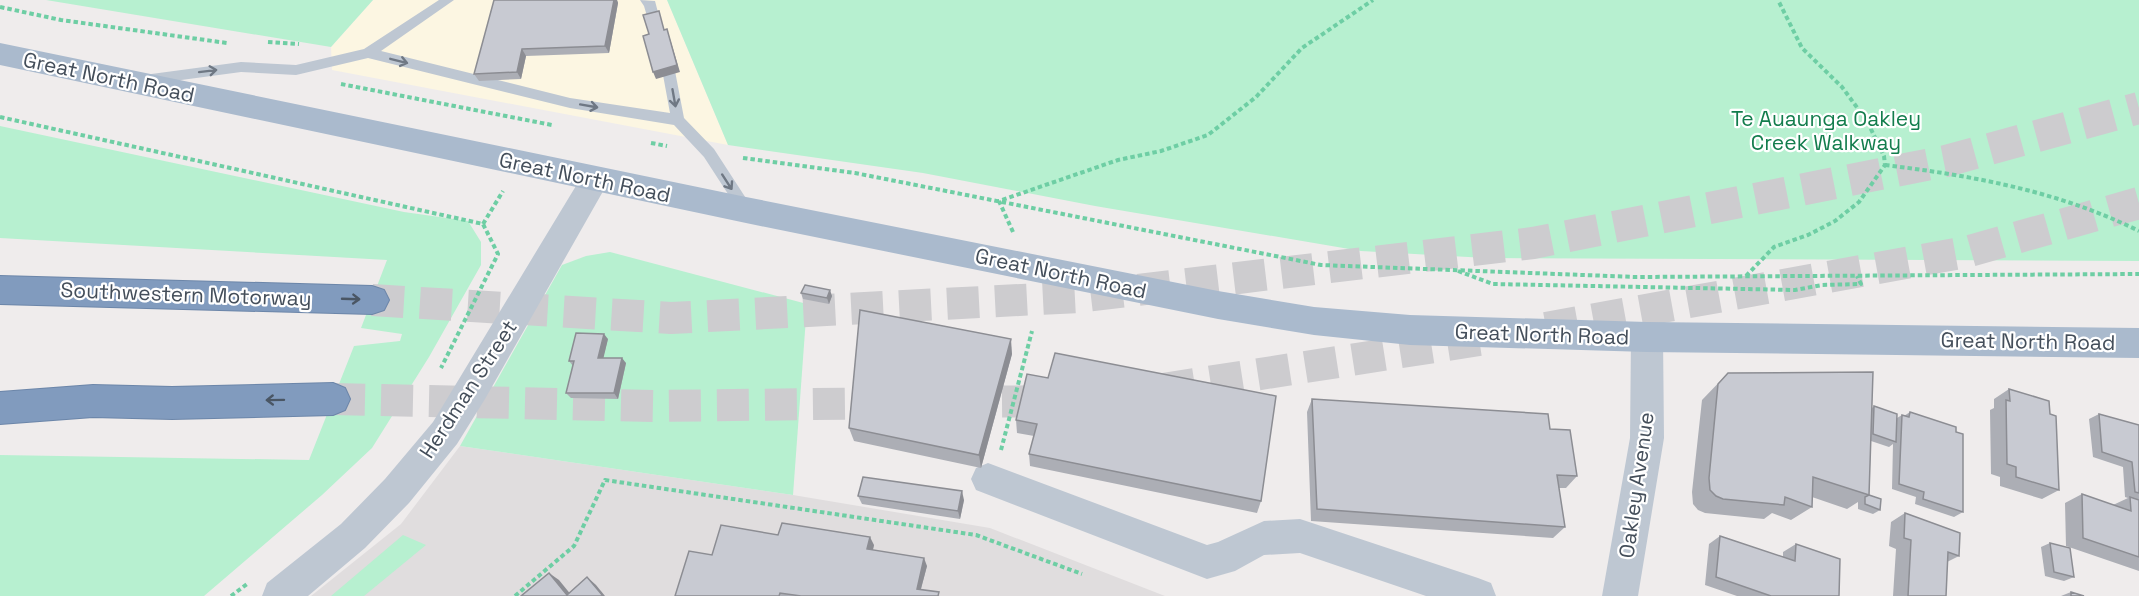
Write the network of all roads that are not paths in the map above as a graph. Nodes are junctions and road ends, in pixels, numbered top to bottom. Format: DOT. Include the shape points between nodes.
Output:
graph roads {
  1 [pos="448,0"];
  2 [pos="646,0"];
  3 [pos="654,20"];
  4 [pos="368,53"];
  5 [pos="0,54"];
  6 [pos="670,75"];
  7 [pos="129,81"];
  8 [pos="678,120"];
  9 [pos="595,179"];
  10 [pos="746,210"];
  11 [pos="0,290"];
  12 [pos="372,300"];
  13 [pos="1647,337"];
  14 [pos="2139,343"];
  15 [pos="0,390"];
  16 [pos="333,399"];
  17 [pos="93,401"];
  18 [pos="0,408"];
  19 [pos="988,479"];
  20 [pos="280,596"];
  21 [pos="1478,596"];
  22 [pos="1620,596"];
  1 -- 4 [label="lane"];
  2 -- 3 [label="lane"];
  7 -- 4 [label="lane, one-way" via="241,67 296,70"];
  4 -- 8 [label="lane, one-way" via="570,103"];
  5 -- 7 [label="main road, Great North Road"];
  6 -- 8 [label="lane, one-way"];
  7 -- 9 [label="main road, Great North Road"];
  8 -- 10 [label="lane, one-way" via="709,153"];
  9 -- 10 [label="main road, Great North Road"];
  9 -- 20 [label="street, Herdman Street" via="445,432 397,491 352,536"];
  10 -- 13 [label="main road, Great North Road" via="1269,315 1410,330"];
  11 -- 12 [label="highway, Southwestern Motorway, one-way"];
  13 -- 14 [label="main road, Great North Road"];
  13 -- 22 [label="street, Oakley Avenue" via="1647,438"];
  15 -- 17 [label="highway"];
  16 -- 17 [label="highway, one-way"];
  17 -- 18 [label="highway"];
  19 -- 21 [label="street" via="1207,562 1221,560 1257,540 1278,535 1300,536"];
}
